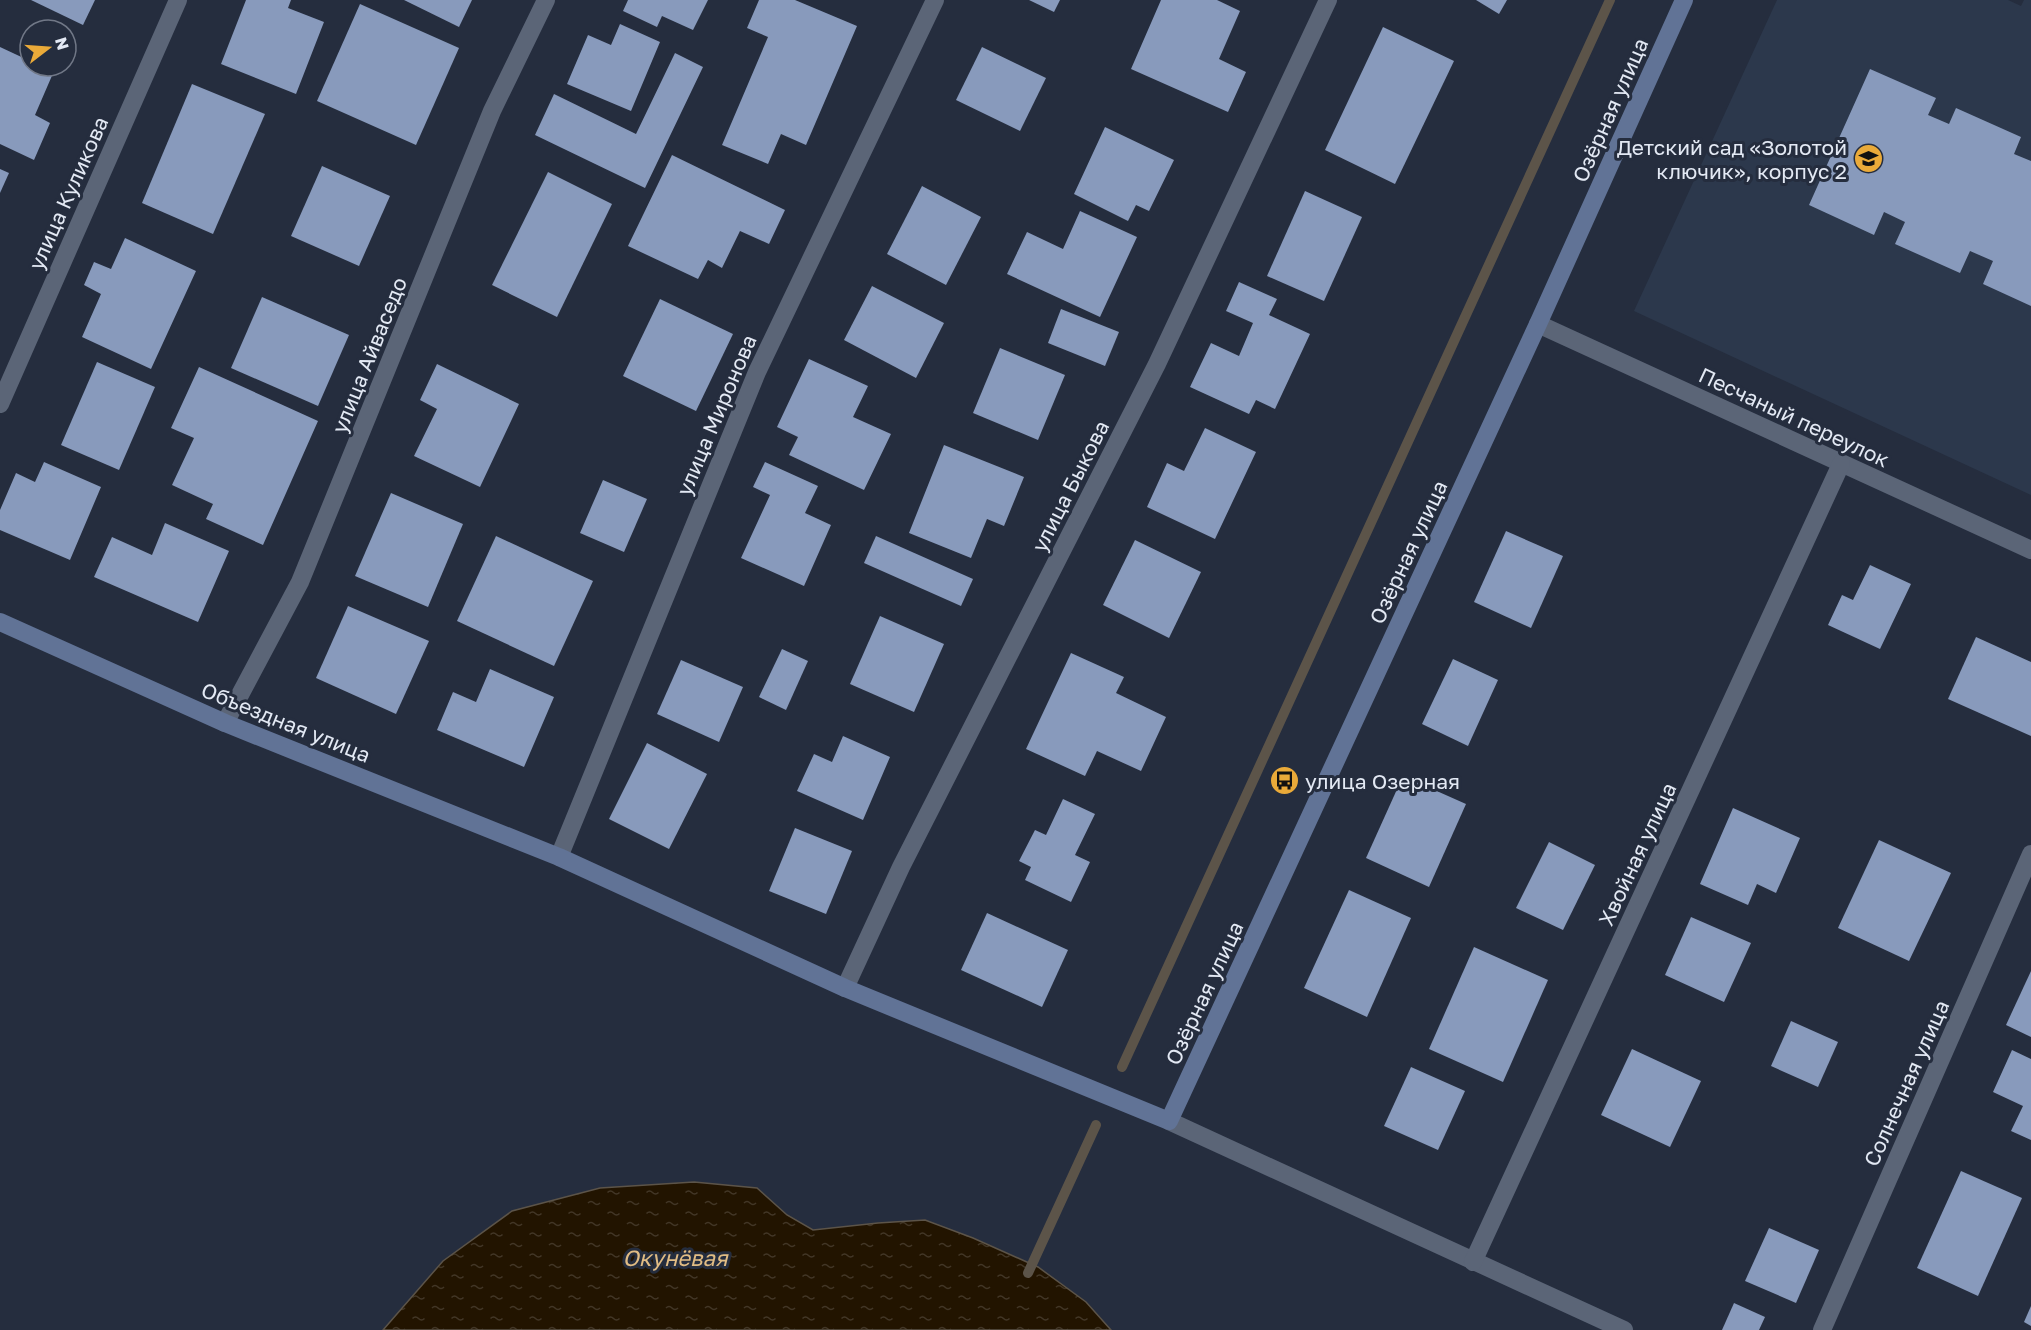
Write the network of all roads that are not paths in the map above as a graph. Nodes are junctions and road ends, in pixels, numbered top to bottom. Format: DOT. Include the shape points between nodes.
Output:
graph roads {
  1 [pos="178,0"];
  2 [pos="546,0"];
  3 [pos="935,0"];
  4 [pos="1328,0"];
  5 [pos="1684,0"];
  6 [pos="1538,324"];
  7 [pos="0,404"];
  8 [pos="1841,464"];
  9 [pos="2031,550"];
  10 [pos="0,622"];
  11 [pos="225,723"];
  12 [pos="2031,854"];
  13 [pos="559,857"];
  14 [pos="845,988"];
  15 [pos="1169,1121"];
  16 [pos="1473,1262"];
  17 [pos="1624,1330"];
  18 [pos="1821,1330"];
  1 -- 7 [label="street, улица Куликова"];
  2 -- 11 [label="street, улица Айваседо" via="492,111 300,582"];
  3 -- 13 [label="street, улица Миронова" via="757,372"];
  4 -- 14 [label="street, улица Быкова" via="1157,364 901,867"];
  5 -- 6 [label="main road, Озёрная улица"];
  6 -- 8 [label="street, Песчаный переулок"];
  6 -- 15 [label="main road, Озёрная улица"];
  8 -- 9 [label="street, Песчаный переулок"];
  8 -- 16 [label="street, Хвойная улица"];
  10 -- 11 [label="main road, Объездная улица"];
  11 -- 13 [label="main road, Объездная улица"];
  12 -- 18 [label="street, Солнечная улица"];
  13 -- 14 [label="main road, Объездная улица"];
  14 -- 15 [label="main road, Объездная улица"];
  15 -- 16 [label="street"];
  16 -- 17 [label="street"];
}
